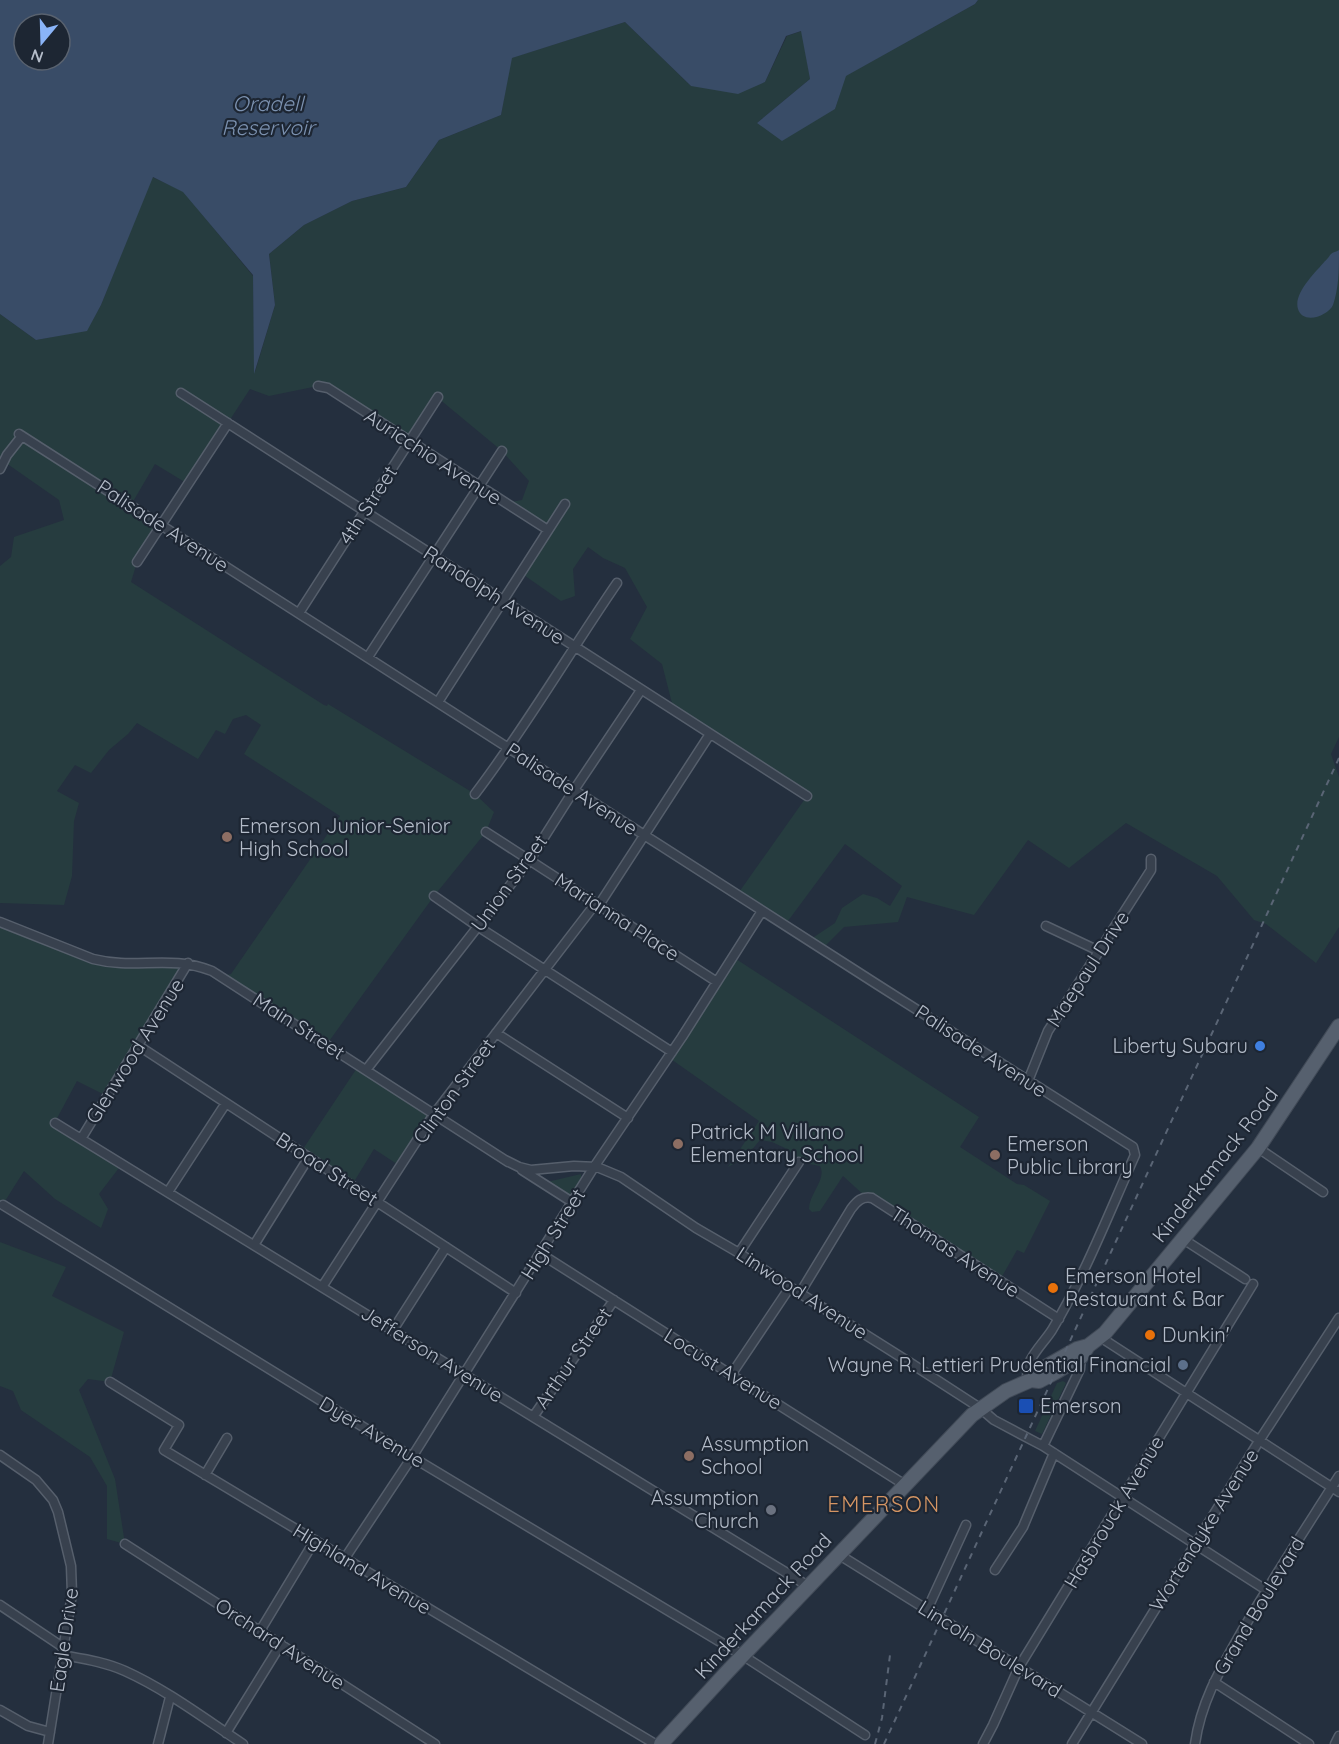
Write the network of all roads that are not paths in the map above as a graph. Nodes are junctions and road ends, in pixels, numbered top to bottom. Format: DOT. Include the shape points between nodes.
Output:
graph roads {
  1 [pos="318,386"];
  2 [pos="182,393"];
  3 [pos="438,397"];
  4 [pos="228,423"];
  5 [pos="409,441"];
  6 [pos="502,451"];
  7 [pos="0,469"];
  8 [pos="479,487"];
  9 [pos="565,504"];
  10 [pos="364,511"];
  11 [pos="162,525"];
  12 [pos="548,530"];
  13 [pos="434,556"];
  14 [pos="137,562"];
  15 [pos="616,583"];
  16 [pos="503,600"];
  17 [pos="299,613"];
  18 [pos="573,646"];
  19 [pos="368,657"];
  20 [pos="642,690"];
  21 [pos="438,702"];
  22 [pos="710,734"];
  23 [pos="509,748"];
  24 [pos="573,790"];
  25 [pos="475,794"];
  26 [pos="807,796"];
  27 [pos="486,832"];
  28 [pos="644,835"];
  29 [pos="1151,859"];
  30 [pos="529,861"];
  31 [pos="434,896"];
  32 [pos="598,904"];
  33 [pos="762,911"];
  34 [pos="0,922"];
  35 [pos="477,926"];
  36 [pos="1046,926"];
  37 [pos="1099,951"];
  38 [pos="189,963"];
  39 [pos="546,969"];
  40 [pos="717,982"];
  41 [pos="1339,1026"];
  42 [pos="496,1034"];
  43 [pos="139,1046"];
  44 [pos="672,1052"];
  45 [pos="366,1070"];
  46 [pos="1028,1081"];
  47 [pos="226,1103"];
  48 [pos="434,1114"];
  49 [pos="628,1118"];
  50 [pos="55,1123"];
  51 [pos="81,1138"];
  52 [pos="1258,1148"];
  53 [pos="309,1157"];
  54 [pos="505,1160"];
  55 [pos="800,1162"];
  56 [pos="594,1167"];
  57 [pos="168,1192"];
  58 [pos="1323,1192"];
  59 [pos="377,1202"];
  60 [pos="572,1202"];
  61 [pos="3,1205"];
  62 [pos="1183,1239"];
  63 [pos="254,1245"];
  64 [pos="446,1247"];
  65 [pos="739,1253"];
  66 [pos="541,1254"];
  67 [pos="322,1287"];
  68 [pos="790,1287"];
  69 [pos="516,1293"];
  70 [pos="800,1293"];
  71 [pos="614,1300"];
  72 [pos="1339,1318"];
  73 [pos="1059,1319"];
  74 [pos="393,1330"];
  75 [pos="1100,1338"];
  76 [pos="1084,1351"];
  77 [pos="464,1374"];
  78 [pos="731,1374"];
  79 [pos="1029,1381"];
  80 [pos="110,1382"];
  81 [pos="1186,1394"];
  82 [pos="980,1408"];
  83 [pos="533,1417"];
  84 [pos="227,1438"];
  85 [pos="1259,1441"];
  86 [pos="1042,1446"];
  87 [pos="1054,1453"];
  88 [pos="0,1455"];
  89 [pos="412,1457"];
  90 [pos="205,1475"];
  91 [pos="1339,1476"];
  92 [pos="905,1485"];
  93 [pos="1335,1490"];
  94 [pos="1123,1497"];
  95 [pos="966,1525"];
  96 [pos="315,1540"];
  97 [pos="125,1544"];
  98 [pos="1196,1544"];
  99 [pos="838,1554"];
  100 [pos="345,1558"];
  101 [pos="995,1570"];
  102 [pos="808,1586"];
  103 [pos="1266,1590"];
  104 [pos="0,1605"];
  105 [pos="927,1610"];
  106 [pos="260,1631"];
  107 [pos="281,1644"];
  108 [pos="63,1651"];
  109 [pos="742,1655"];
  110 [pos="1018,1667"];
  111 [pos="1214,1682"];
  112 [pos="170,1697"];
  113 [pos="0,1710"];
  114 [pos="1092,1713"];
  115 [pos="50,1732"];
  116 [pos="226,1733"];
  117 [pos="865,1735"];
  118 [pos="1339,1736"];
  119 [pos="48,1744"];
  120 [pos="158,1744"];
  121 [pos="243,1744"];
  122 [pos="435,1744"];
  123 [pos="655,1744"];
  124 [pos="661,1744"];
  125 [pos="982,1744"];
  126 [pos="1072,1744"];
  127 [pos="1142,1744"];
  128 [pos="1195,1744"];
  129 [pos="1309,1744"];
  130 [pos="1335,1744"];
  1 -- 5 [label="street, Auricchio Avenue" via="328,388"];
  2 -- 4 [label="street, Randolph Avenue"];
  3 -- 5 [label="street, 4th Street"];
  4 -- 10 [label="street, Randolph Avenue"];
  4 -- 11 [label="street"];
  5 -- 8 [label="street, Auricchio Avenue"];
  5 -- 10 [label="street, 4th Street"];
  6 -- 8 [label="street"];
  7 -- 11 [label="street, Palisade Avenue" via="21,435"];
  8 -- 12 [label="street, Auricchio Avenue"];
  8 -- 13 [label="street"];
  9 -- 12 [label="street"];
  10 -- 13 [label="street, Randolph Avenue"];
  10 -- 17 [label="street, 4th Street"];
  11 -- 14 [label="street"];
  11 -- 17 [label="street, Palisade Avenue"];
  12 -- 16 [label="street"];
  13 -- 16 [label="street, Randolph Avenue"];
  13 -- 19 [label="street"];
  15 -- 18 [label="street"];
  16 -- 18 [label="street, Randolph Avenue"];
  16 -- 21 [label="street"];
  17 -- 19 [label="street, Palisade Avenue"];
  18 -- 20 [label="street, Randolph Avenue"];
  18 -- 23 [label="street"];
  19 -- 21 [label="street, Palisade Avenue"];
  20 -- 22 [label="street, Randolph Avenue"];
  20 -- 24 [label="street, Union Street"];
  21 -- 23 [label="street, Palisade Avenue"];
  22 -- 26 [label="street, Randolph Avenue"];
  22 -- 28 [label="street, Clinton Street"];
  23 -- 24 [label="street, Palisade Avenue"];
  23 -- 25 [label="street"];
  24 -- 28 [label="street, Palisade Avenue"];
  24 -- 30 [label="street, Union Street"];
  27 -- 30 [label="street, Marianna Place"];
  28 -- 32 [label="street, Clinton Street"];
  28 -- 33 [label="street, Palisade Avenue"];
  29 -- 37 [label="street, Maepaul Drive" via="1151,870"];
  30 -- 32 [label="street, Marianna Place"];
  30 -- 35 [label="street, Union Street"];
  31 -- 35 [label="street"];
  32 -- 39 [label="street, Clinton Street"];
  32 -- 40 [label="street, Marianna Place"];
  33 -- 40 [label="street, High Street"];
  33 -- 46 [label="street, Palisade Avenue"];
  34 -- 38 [label="street, Main Street" via="106,962"];
  35 -- 39 [label="street"];
  35 -- 45 [label="street, Union Street"];
  36 -- 37 [label="street"];
  37 -- 46 [label="street, Maepaul Drive" via="1048,1031"];
  38 -- 43 [label="street, Glenwood Avenue"];
  38 -- 45 [label="street, Main Street" via="222,976"];
  39 -- 42 [label="street, Clinton Street"];
  39 -- 44 [label="street"];
  40 -- 44 [label="street, High Street"];
  41 -- 52 [label="main road, Kinderkamack Road"];
  42 -- 48 [label="street, Clinton Street"];
  42 -- 49 [label="street"];
  43 -- 47 [label="street, Broad Street"];
  43 -- 51 [label="street, Glenwood Avenue"];
  44 -- 49 [label="street, High Street"];
  45 -- 48 [label="street, Main Street"];
  46 -- 73 [label="street, Palisade Avenue" via="1133,1147 1135,1155"];
  47 -- 53 [label="street, Broad Street"];
  47 -- 57 [label="street"];
  48 -- 54 [label="street, Main Street"];
  48 -- 59 [label="street, Clinton Street"];
  49 -- 56 [label="street, High Street"];
  50 -- 51 [label="street, Jefferson Avenue"];
  51 -- 57 [label="street, Jefferson Avenue"];
  52 -- 58 [label="street"];
  52 -- 62 [label="main road, Kinderkamack Road"];
  53 -- 59 [label="street, Broad Street"];
  53 -- 63 [label="street"];
  54 -- 56 [label="street, Linwood Avenue" via="531,1170"];
  54 -- 60 [label="street, Main Street"];
  55 -- 65 [label="street"];
  56 -- 60 [label="street, High Street"];
  56 -- 65 [label="street, Linwood Avenue" via="621,1177"];
  57 -- 63 [label="street, Jefferson Avenue"];
  59 -- 64 [label="street, Broad Street"];
  59 -- 67 [label="street, Clinton Street"];
  60 -- 66 [label="street, High Street"];
  61 -- 89 [label="street, Dyer Avenue"];
  62 -- 75 [label="main road, Kinderkamack Road"];
  62 -- 81 [label="street, Hasbrouck Avenue" via="1249,1282"];
  63 -- 67 [label="street, Jefferson Avenue"];
  64 -- 69 [label="street, Broad Street"];
  64 -- 74 [label="street"];
  65 -- 68 [label="street, Linwood Avenue"];
  66 -- 69 [label="street, High Street"];
  66 -- 71 [label="street, Locust Avenue"];
  67 -- 74 [label="street, Jefferson Avenue"];
  68 -- 70 [label="street, Linwood Avenue"];
  68 -- 78 [label="street"];
  69 -- 77 [label="street, High Street"];
  70 -- 73 [label="street, Thomas Avenue" via="852,1209 861,1198 872,1198"];
  70 -- 82 [label="street, Linwood Avenue"];
  71 -- 78 [label="street, Locust Avenue"];
  71 -- 83 [label="street, Arthur Street"];
  72 -- 85 [label="street, Wortendyke Avenue"];
  73 -- 79 [label="street" via="1027,1364"];
  74 -- 77 [label="street, Jefferson Avenue"];
  75 -- 76 [label="main road, Kinderkamack Road"];
  75 -- 81 [label="street"];
  76 -- 79 [label="main road, Kinderkamack Road" via="1077,1349 1035,1373"];
  76 -- 86 [label="street" via="1080,1369"];
  77 -- 83 [label="street, Jefferson Avenue"];
  77 -- 89 [label="street, High Street"];
  78 -- 92 [label="street, Locust Avenue"];
  79 -- 82 [label="main road, Kinderkamack Road"];
  80 -- 90 [label="street, Highland Avenue" via="179,1425 164,1450"];
  81 -- 85 [label="street"];
  81 -- 94 [label="street, Hasbrouck Avenue"];
  82 -- 86 [label="street, Linwood Avenue"];
  82 -- 92 [label="main road, Kinderkamack Road"];
  83 -- 102 [label="street, Jefferson Avenue"];
  84 -- 90 [label="street"];
  85 -- 93 [label="street"];
  85 -- 98 [label="street, Wortendyke Avenue"];
  86 -- 87 [label="street, Linwood Avenue"];
  87 -- 94 [label="street, Linwood Avenue"];
  87 -- 101 [label="street" via="1023,1527"];
  88 -- 108 [label="street, Eagle Drive" via="36,1480 58,1512 72,1579"];
  89 -- 100 [label="street, High Street"];
  89 -- 109 [label="street, Dyer Avenue"];
  90 -- 96 [label="street, Highland Avenue"];
  91 -- 93 [label="street, Grand Boulevard"];
  92 -- 99 [label="main road, Kinderkamack Road"];
  93 -- 103 [label="street, Grand Boulevard"];
  94 -- 98 [label="street, Linwood Avenue"];
  94 -- 110 [label="street, Hasbrouck Avenue"];
  95 -- 105 [label="street"];
  96 -- 100 [label="street, Highland Avenue"];
  96 -- 106 [label="street"];
  97 -- 106 [label="street, Orchard Avenue"];
  98 -- 103 [label="street, Linwood Avenue"];
  98 -- 114 [label="street, Wortendyke Avenue"];
  99 -- 102 [label="main road, Kinderkamack Road"];
  99 -- 105 [label="street, Lincoln Boulevard"];
  100 -- 123 [label="street, Highland Avenue"];
  102 -- 109 [label="main road, Kinderkamack Road"];
  103 -- 111 [label="street, Grand Boulevard"];
  104 -- 108 [label="street"];
  105 -- 110 [label="street, Lincoln Boulevard"];
  106 -- 107 [label="street, Orchard Avenue"];
  107 -- 116 [label="street"];
  107 -- 122 [label="street, Orchard Avenue"];
  108 -- 112 [label="street" via="124,1671"];
  108 -- 115 [label="street, Eagle Drive"];
  109 -- 117 [label="street, Dyer Avenue"];
  109 -- 124 [label="main road, Kinderkamack Road"];
  110 -- 114 [label="street, Lincoln Boulevard"];
  110 -- 125 [label="street, Hasbrouck Avenue"];
  111 -- 128 [label="street, Grand Boulevard" via="1201,1714"];
  111 -- 129 [label="street"];
  112 -- 116 [label="street"];
  112 -- 120 [label="street"];
  113 -- 115 [label="street" via="28,1726"];
  114 -- 126 [label="street, Wortendyke Avenue"];
  114 -- 127 [label="street, Lincoln Boulevard"];
  115 -- 119 [label="street, Eagle Drive"];
  116 -- 121 [label="street"];
  118 -- 130 [label="street"];
}
